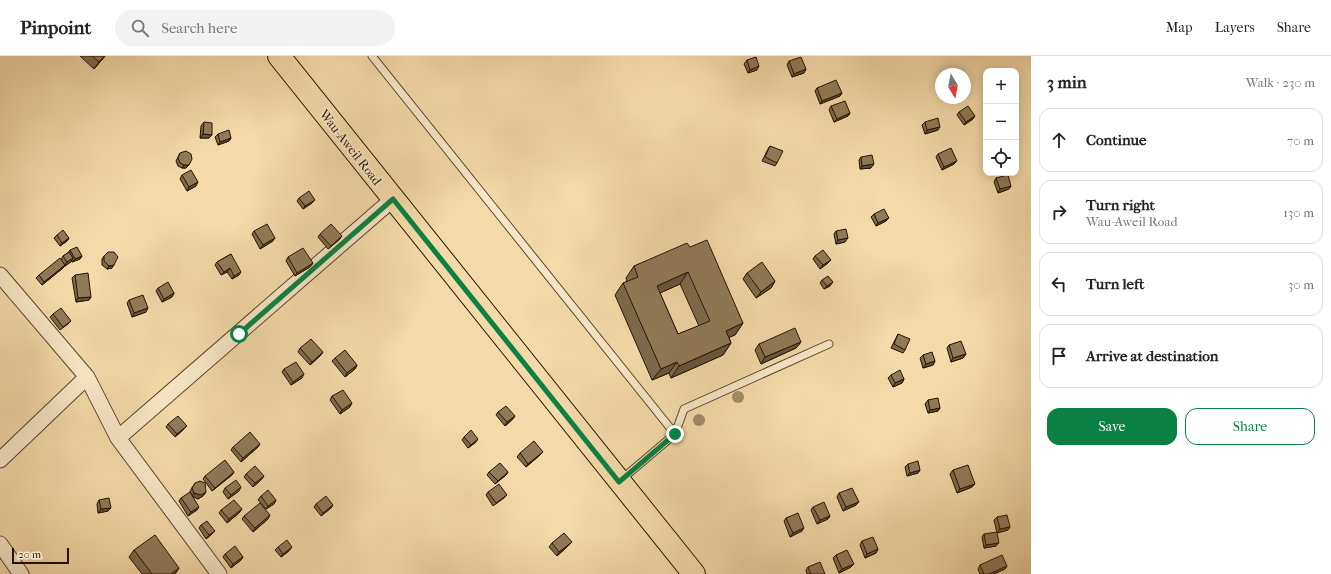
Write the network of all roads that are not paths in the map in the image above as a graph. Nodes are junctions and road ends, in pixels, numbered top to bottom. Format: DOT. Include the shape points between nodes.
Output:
graph roads {
  1 [pos="279,56"];
  2 [pos="372,56"];
  3 [pos="393,199"];
  4 [pos="0,276"];
  5 [pos="829,344"];
  6 [pos="87,377"];
  7 [pos="675,434"];
  8 [pos="118,438"];
  9 [pos="0,460"];
  10 [pos="619,482"];
  11 [pos="0,544"];
  12 [pos="21,574"];
  13 [pos="219,574"];
  14 [pos="694,574"];
  1 -- 3 [label="main road, Wau-Aweil Road"];
  2 -- 7 [label="lane"];
  3 -- 8 [label="street"];
  3 -- 10 [label="main road, Wau-Aweil Road"];
  4 -- 6 [label="street"];
  5 -- 7 [label="lane" via="684,409"];
  6 -- 8 [label="street"];
  6 -- 9 [label="street"];
  7 -- 10 [label="lane"];
  8 -- 13 [label="street"];
  10 -- 14 [label="main road, Wau-Aweil Road"];
  11 -- 12 [label="street"];
}
